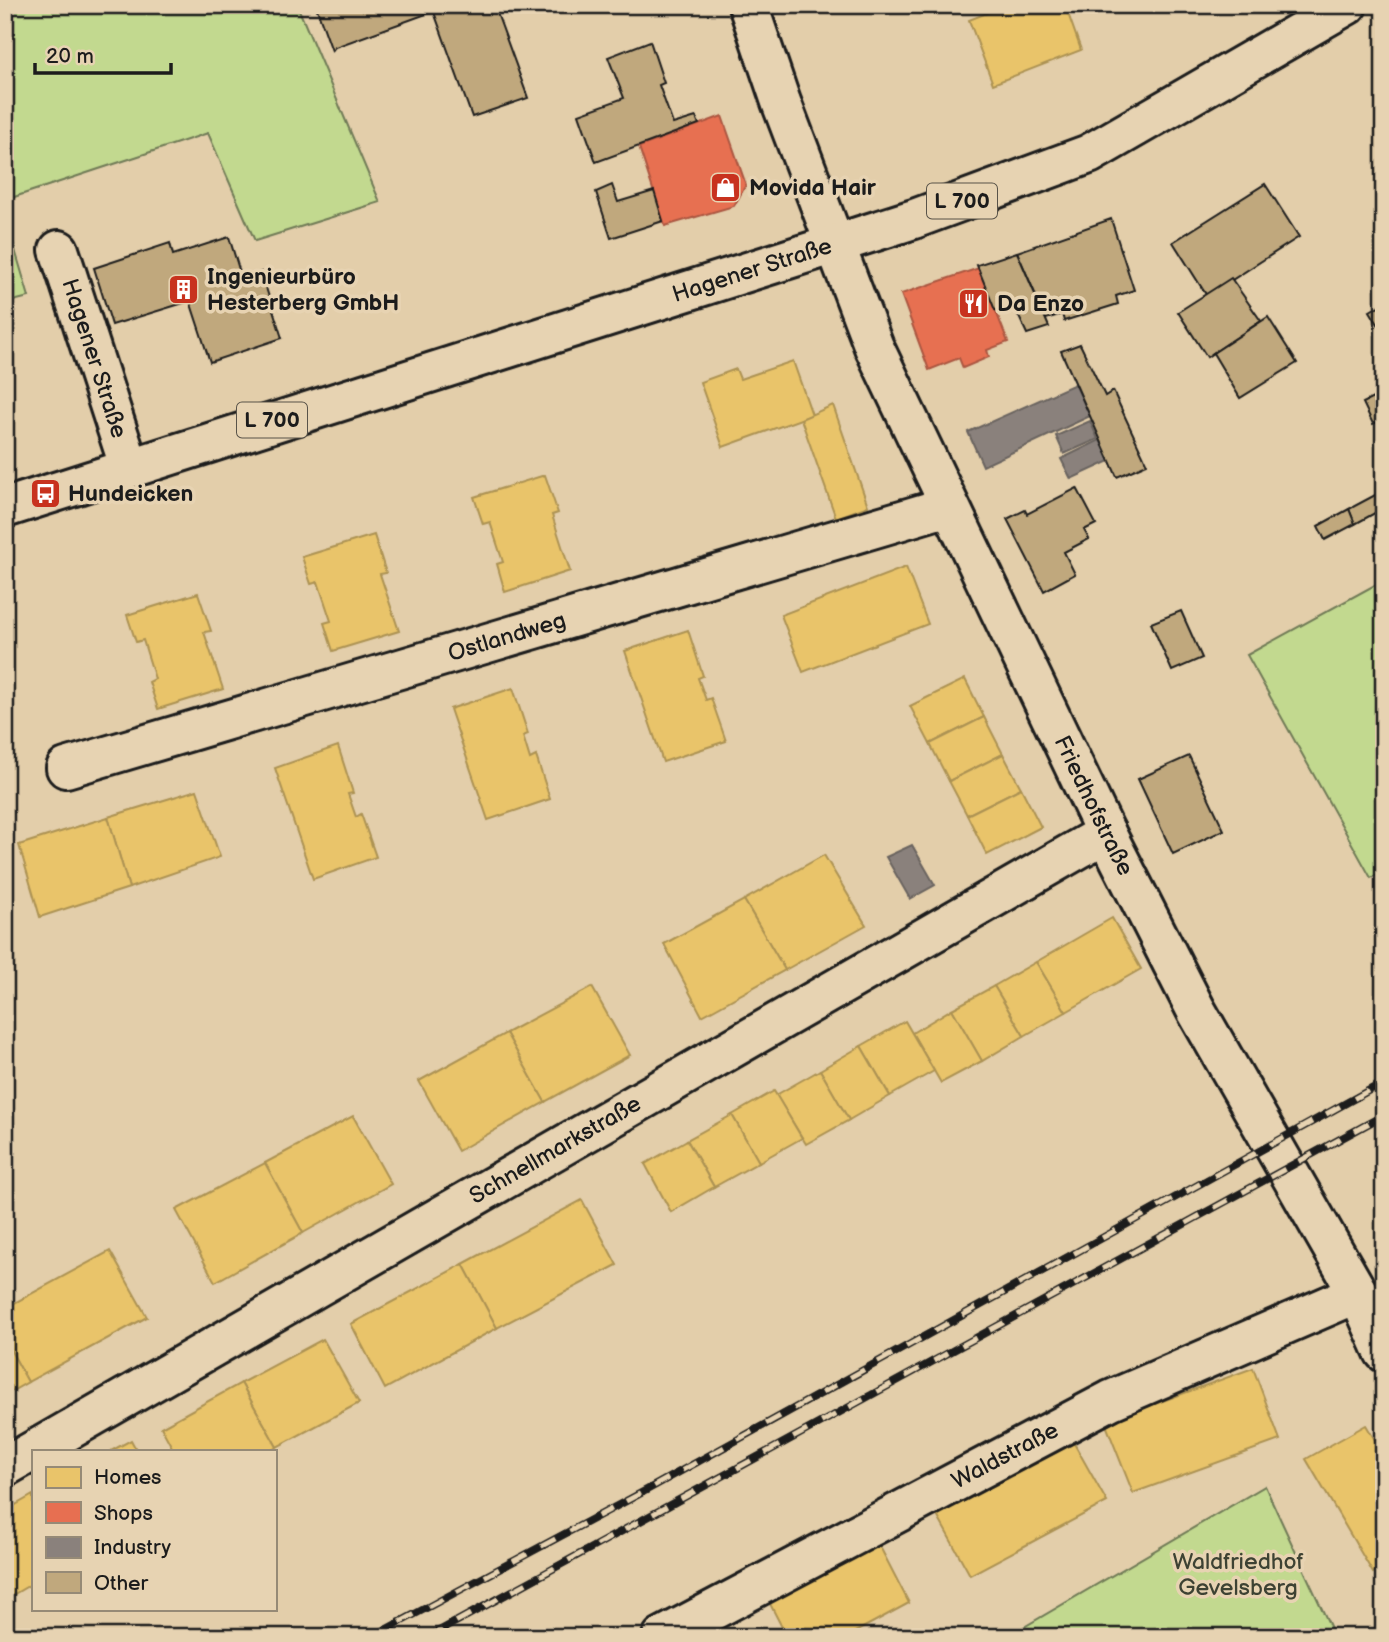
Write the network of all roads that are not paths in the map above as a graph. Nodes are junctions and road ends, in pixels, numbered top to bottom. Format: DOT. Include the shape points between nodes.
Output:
graph roads {
  1 [pos="748,5"];
  2 [pos="1347,5"];
  3 [pos="834,244"];
  4 [pos="59,250"];
  5 [pos="129,466"];
  6 [pos="949,506"];
  7 [pos="5,508"];
  8 [pos="66,768"];
  9 [pos="1106,833"];
  10 [pos="1358,1293"];
  11 [pos="1384,1352"];
  12 [pos="32,1450"];
  13 [pos="33,1450"];
  14 [pos="5,1466"];
  15 [pos="662,1637"];
  1 -- 3 [label="street, Friedhofstraße"];
  2 -- 3 [label="street, Hagener Straße / L 700" via="1089,154"];
  3 -- 5 [label="street, Hagener Straße / L 700"];
  3 -- 6 [label="street, Friedhofstraße" via="862,321"];
  4 -- 5 [label="street, Hagener Straße"];
  5 -- 7 [label="street, Hagener Straße / L 700"];
  6 -- 8 [label="street, Ostlandweg"];
  6 -- 9 [label="street, Friedhofstraße"];
  9 -- 10 [label="street, Friedhofstraße" via="1196,1010"];
  9 -- 13 [label="street, Schnellmarkstraße"];
  10 -- 11 [label="street, Friedhofstraße"];
  10 -- 15 [label="street, Waldstraße" via="1111,1400"];
  12 -- 14 [label="street, Schnellmarkstraße"];
}
